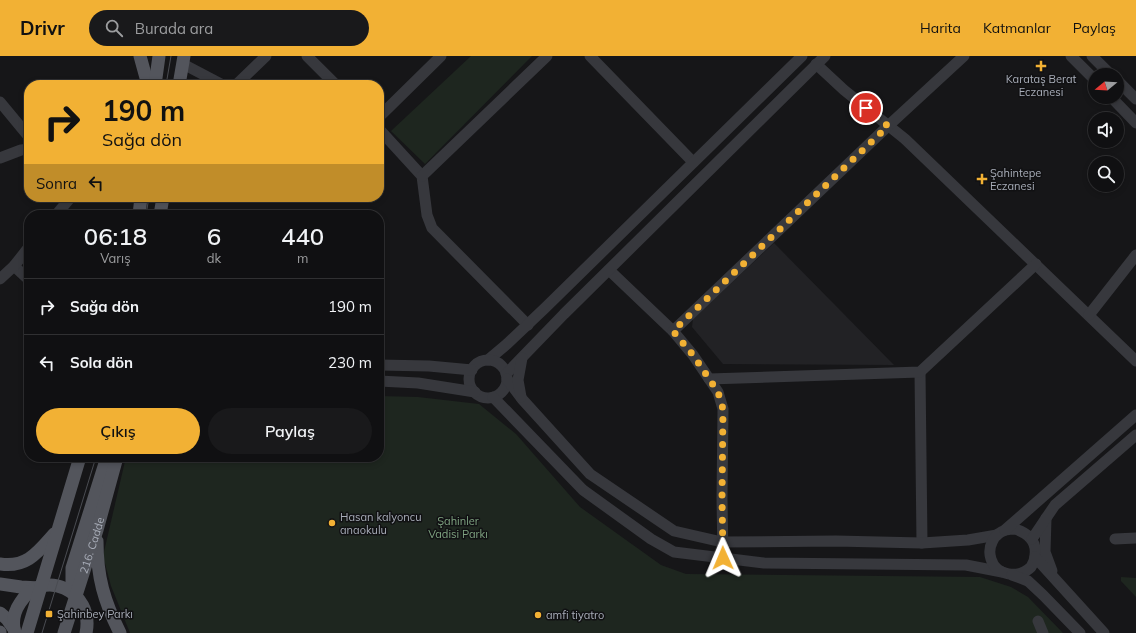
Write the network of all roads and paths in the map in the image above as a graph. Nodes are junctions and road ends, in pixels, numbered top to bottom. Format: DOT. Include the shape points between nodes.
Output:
graph roads {
  1 [pos="140,56"];
  2 [pos="159,56"];
  3 [pos="266,56"];
  4 [pos="307,56"];
  5 [pos="441,56"];
  6 [pos="547,56"];
  7 [pos="590,56"];
  8 [pos="802,56"];
  9 [pos="825,56"];
  10 [pos="964,56"];
  11 [pos="1071,56"];
  12 [pos="1093,56"];
  13 [pos="184,60"];
  14 [pos="816,64"];
  15 [pos="1105,68"];
  16 [pos="1088,73"];
  17 [pos="147,80"];
  18 [pos="156,80"];
  19 [pos="180,80"];
  20 [pos="214,80"];
  21 [pos="241,80"];
  22 [pos="331,80"];
  23 [pos="1124,87"];
  24 [pos="1136,99"];
  25 [pos="0,102"];
  26 [pos="1118,104"];
  27 [pos="384,112"];
  28 [pos="1136,122"];
  29 [pos="888,126"];
  30 [pos="24,131"];
  31 [pos="384,134"];
  32 [pos="24,150"];
  33 [pos="0,158"];
  34 [pos="693,162"];
  35 [pos="422,176"];
  36 [pos="67,202"];
  37 [pos="60,210"];
  38 [pos="24,253"];
  39 [pos="1136,254"];
  40 [pos="1036,264"];
  41 [pos="14,266"];
  42 [pos="609,270"];
  43 [pos="24,275"];
  44 [pos="0,279"];
  45 [pos="1089,314"];
  46 [pos="528,325"];
  47 [pos="673,331"];
  48 [pos="522,358"];
  49 [pos="488,360"];
  50 [pos="1136,361"];
  51 [pos="384,365"];
  52 [pos="472,370"];
  53 [pos="920,372"];
  54 [pos="506,377"];
  55 [pos="710,379"];
  56 [pos="384,382"];
  57 [pos="475,392"];
  58 [pos="493,397"];
  59 [pos="522,399"];
  60 [pos="1136,415"];
  61 [pos="1136,436"];
  62 [pos="79,462"];
  63 [pos="88,462"];
  64 [pos="105,462"];
  65 [pos="116,462"];
  66 [pos="1046,518"];
  67 [pos="59,528"];
  68 [pos="97,530"];
  69 [pos="1001,532"];
  70 [pos="1032,538"];
  71 [pos="1136,538"];
  72 [pos="1115,539"];
  73 [pos="722,542"];
  74 [pos="922,542"];
  75 [pos="1035,557"];
  76 [pos="723,558"];
  77 [pos="0,564"];
  78 [pos="1007,573"];
  79 [pos="1054,577"];
  80 [pos="0,584"];
  81 [pos="41,587"];
  82 [pos="78,597"];
  83 [pos="0,613"];
  84 [pos="1038,621"];
  85 [pos="87,627"];
  86 [pos="19,632"];
  87 [pos="64,633"];
  88 [pos="94,633"];
  89 [pos="120,633"];
  90 [pos="1043,633"];
  91 [pos="1080,633"];
  92 [pos="1104,633"];
  1 -- 17 [label="main road"];
  2 -- 18 [label="main road"];
  3 -- 21 [label="street"];
  4 -- 22 [label="street"];
  5 -- 27 [label="street"];
  6 -- 35 [label="street"];
  7 -- 34 [label="street"];
  8 -- 34 [label="street"];
  9 -- 14 [label="street"];
  10 -- 29 [label="street"];
  11 -- 16 [label="street"];
  12 -- 15 [label="street"];
  13 -- 19 [label="main road"];
  13 -- 20 [label="street"];
  14 -- 29 [label="street"];
  14 -- 42 [label="street"];
  23 -- 24 [label="street"];
  25 -- 30 [label="street"];
  26 -- 28 [label="street"];
  29 -- 40 [label="street" via="905,139"];
  29 -- 47 [label="street"];
  31 -- 35 [label="street"];
  32 -- 33 [label="street"];
  34 -- 46 [label="street"];
  35 -- 46 [label="street" via="427,215 432,228"];
  36 -- 37 [label="street"];
  38 -- 41 [label="street"];
  39 -- 45 [label="street"];
  40 -- 45 [label="street"];
  40 -- 53 [label="street"];
  41 -- 43 [label="street"];
  41 -- 44 [label="street"];
  42 -- 47 [label="street"];
  42 -- 48 [label="street"];
  45 -- 50 [label="street"];
  46 -- 49 [label="street"];
  47 -- 55 [label="street"];
  48 -- 54 [label="street"];
  48 -- 59 [label="street" via="518,380"];
  49 -- 52 [label="street" via="479,363"];
  49 -- 54 [label="street" via="501,366"];
  51 -- 52 [label="street"];
  52 -- 57 [label="street" via="470,384"];
  53 -- 55 [label="street"];
  53 -- 74 [label="street"];
  54 -- 58 [label="street" via="504,388"];
  54 -- 59 [label="street"];
  55 -- 73 [label="street" via="718,392 723,409"];
  56 -- 57 [label="street" via="418,383"];
  57 -- 58 [label="street" via="483,397"];
  58 -- 76 [label="street" via="583,490 651,539 674,552"];
  59 -- 73 [label="street" via="590,474 674,531"];
  60 -- 69 [label="street"];
  61 -- 66 [label="street" via="1055,505"];
  62 -- 67 [label="main road"];
  63 -- 81 [label="main road" via="57,560 50,576"];
  64 -- 82 [label="main road" via="72,568 72,588"];
  65 -- 68 [label="main road, 216. Cadde"];
  66 -- 70 [label="street"];
  66 -- 79 [label="street" via="1045,552"];
  67 -- 77 [label="main road" via="33,557 18,564"];
  67 -- 86 [label="main road"];
  68 -- 87 [label="main road, 216. Cadde"];
  68 -- 89 [label="main road" via="99,580 109,612"];
  69 -- 70 [label="street" via="1015,529"];
  69 -- 74 [label="street" via="968,540"];
  69 -- 78 [label="street" via="991,543 991,559 995,567"];
  70 -- 75 [label="street"];
  71 -- 72 [label="street"];
  73 -- 74 [label="street"];
  73 -- 76 [label="street"];
  75 -- 78 [label="street" via="1032,566 1023,573"];
  75 -- 79 [label="street"];
  76 -- 78 [label="street" via="764,563 966,565"];
  78 -- 91 [label="street" via="1028,581"];
  79 -- 92 [label="street"];
  80 -- 81 [label="main road"];
  81 -- 82 [label="main road" via="54,585 67,589"];
  81 -- 86 [label="main road" via="30,591 22,598 17,608 14,618"];
  82 -- 85 [label="main road" via="83,604"];
  83 -- 86 [label="main road"];
  84 -- 90 [label="street"];
  85 -- 88 [label="main road"];
}
